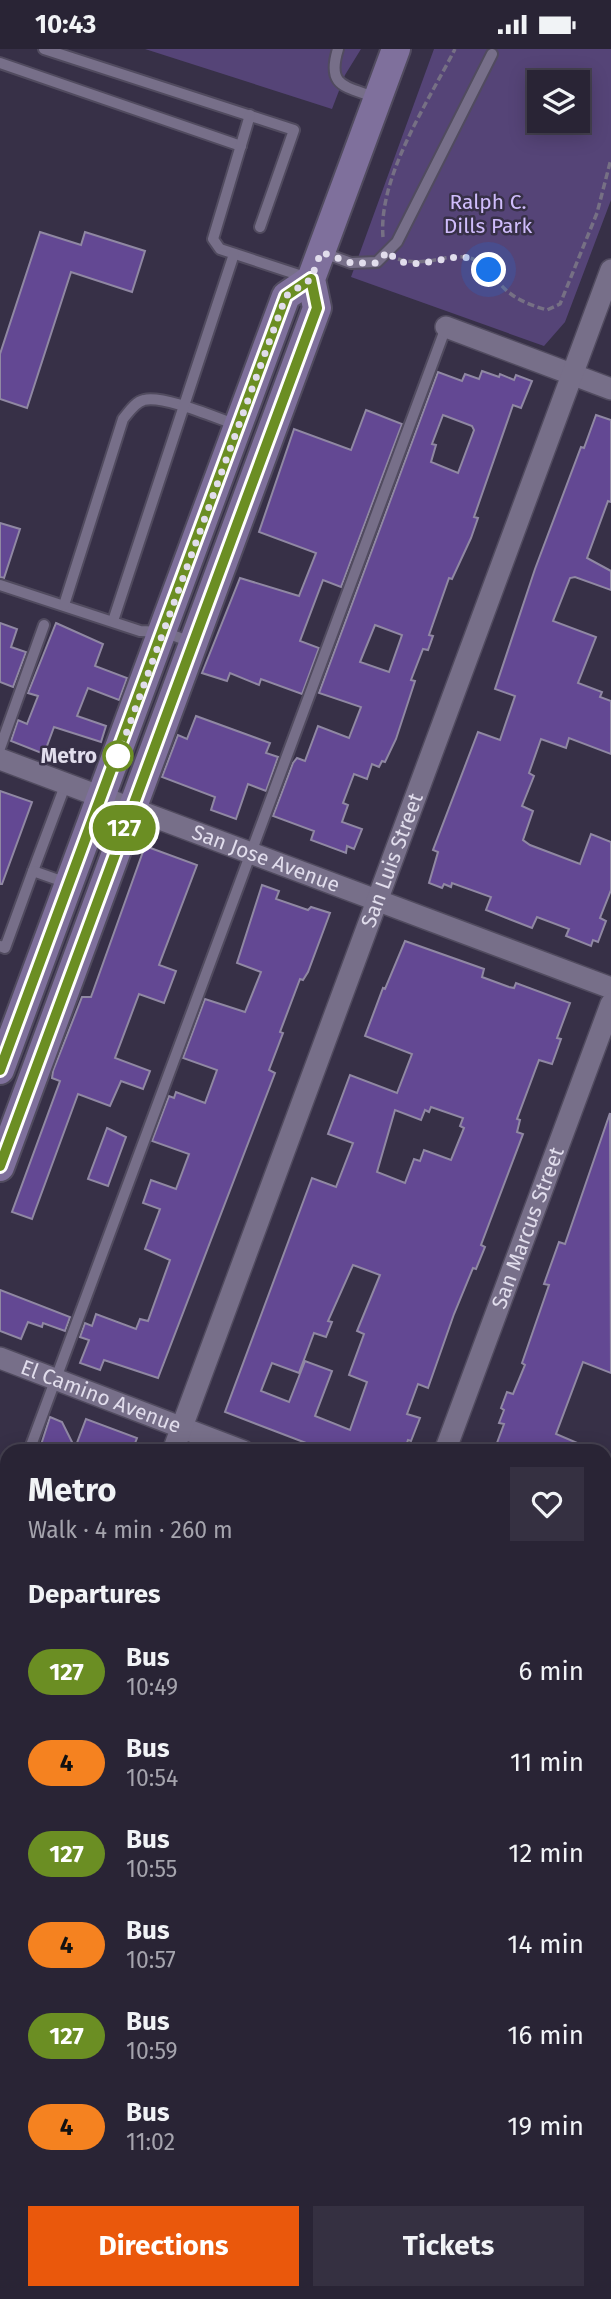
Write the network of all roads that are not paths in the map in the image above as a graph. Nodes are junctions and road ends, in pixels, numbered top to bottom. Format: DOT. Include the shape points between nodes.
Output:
graph roads {
  1 [pos="44,49"];
  2 [pos="338,49"];
  3 [pos="396,49"];
  4 [pos="492,54"];
  5 [pos="0,63"];
  6 [pos="378,98"];
  7 [pos="250,115"];
  8 [pos="241,146"];
  9 [pos="260,227"];
  10 [pos="321,252"];
  11 [pos="234,254"];
  12 [pos="611,270"];
  13 [pos="311,279"];
  14 [pos="446,327"];
  15 [pos="572,375"];
  16 [pos="611,389"];
  17 [pos="182,407"];
  18 [pos="240,426"];
  19 [pos="0,585"];
  20 [pos="64,605"];
  21 [pos="113,621"];
  22 [pos="44,625"];
  23 [pos="164,632"];
  24 [pos="193,643"];
  25 [pos="0,748"];
  26 [pos="0,759"];
  27 [pos="66,783"];
  28 [pos="103,797"];
  29 [pos="132,807"];
  30 [pos="251,852"];
  31 [pos="33,871"];
  32 [pos="70,884"];
  33 [pos="378,900"];
  34 [pos="0,946"];
  35 [pos="611,988"];
  36 [pos="611,1004"];
  37 [pos="2,1061"];
  38 [pos="36,1068"];
  39 [pos="0,1167"];
  40 [pos="0,1358"];
  41 [pos="55,1380"];
  42 [pos="182,1428"];
  43 [pos="32,1444"];
  44 [pos="176,1444"];
  45 [pos="224,1444"];
  46 [pos="448,1444"];
  1 -- 7 [label="lane"];
  2 -- 6 [label="lane" via="334,77"];
  3 -- 6 [label="main road"];
  4 -- 10 [label="lane" via="397,242 377,263 351,263"];
  5 -- 8 [label="lane"];
  6 -- 10 [label="main road"];
  7 -- 8 [label="lane"];
  7 -- 9 [label="lane" via="294,130"];
  8 -- 11 [label="lane" via="213,239 220,249"];
  10 -- 13 [label="main road"];
  11 -- 13 [label="lane"];
  11 -- 17 [label="lane"];
  12 -- 15 [label="street, San Luis Street"];
  13 -- 18 [label="main road" via="286,296"];
  13 -- 24 [label="main road" via="317,308"];
  14 -- 15 [label="street"];
  14 -- 30 [label="lane"];
  15 -- 16 [label="street"];
  15 -- 33 [label="street, San Luis Street"];
  17 -- 18 [label="lane"];
  17 -- 20 [label="lane" via="143,400 123,419"];
  17 -- 21 [label="lane"];
  18 -- 23 [label="main road"];
  19 -- 20 [label="lane"];
  20 -- 21 [label="lane"];
  21 -- 23 [label="lane" via="140,631"];
  22 -- 25 [label="lane"];
  23 -- 24 [label="lane"];
  23 -- 28 [label="main road"];
  24 -- 29 [label="main road"];
  26 -- 27 [label="street, San Jose Avenue"];
  27 -- 28 [label="street, San Jose Avenue"];
  27 -- 31 [label="lane"];
  28 -- 29 [label="street, San Jose Avenue"];
  28 -- 32 [label="main road"];
  29 -- 30 [label="street, San Jose Avenue"];
  29 -- 38 [label="main road"];
  30 -- 33 [label="street, San Jose Avenue"];
  30 -- 41 [label="lane"];
  31 -- 32 [label="lane"];
  31 -- 34 [label="lane" via="5,948"];
  32 -- 37 [label="main road"];
  33 -- 35 [label="street, San Jose Avenue"];
  33 -- 42 [label="street, San Luis Street"];
  36 -- 46 [label="street, San Marcus Street"];
  37 -- 38 [label="street"];
  38 -- 39 [label="main road"];
  40 -- 41 [label="street, El Camino Avenue"];
  41 -- 42 [label="street, El Camino Avenue"];
  41 -- 43 [label="lane"];
  42 -- 44 [label="street, San Luis Street"];
  42 -- 45 [label="street, El Camino Avenue"];
}
